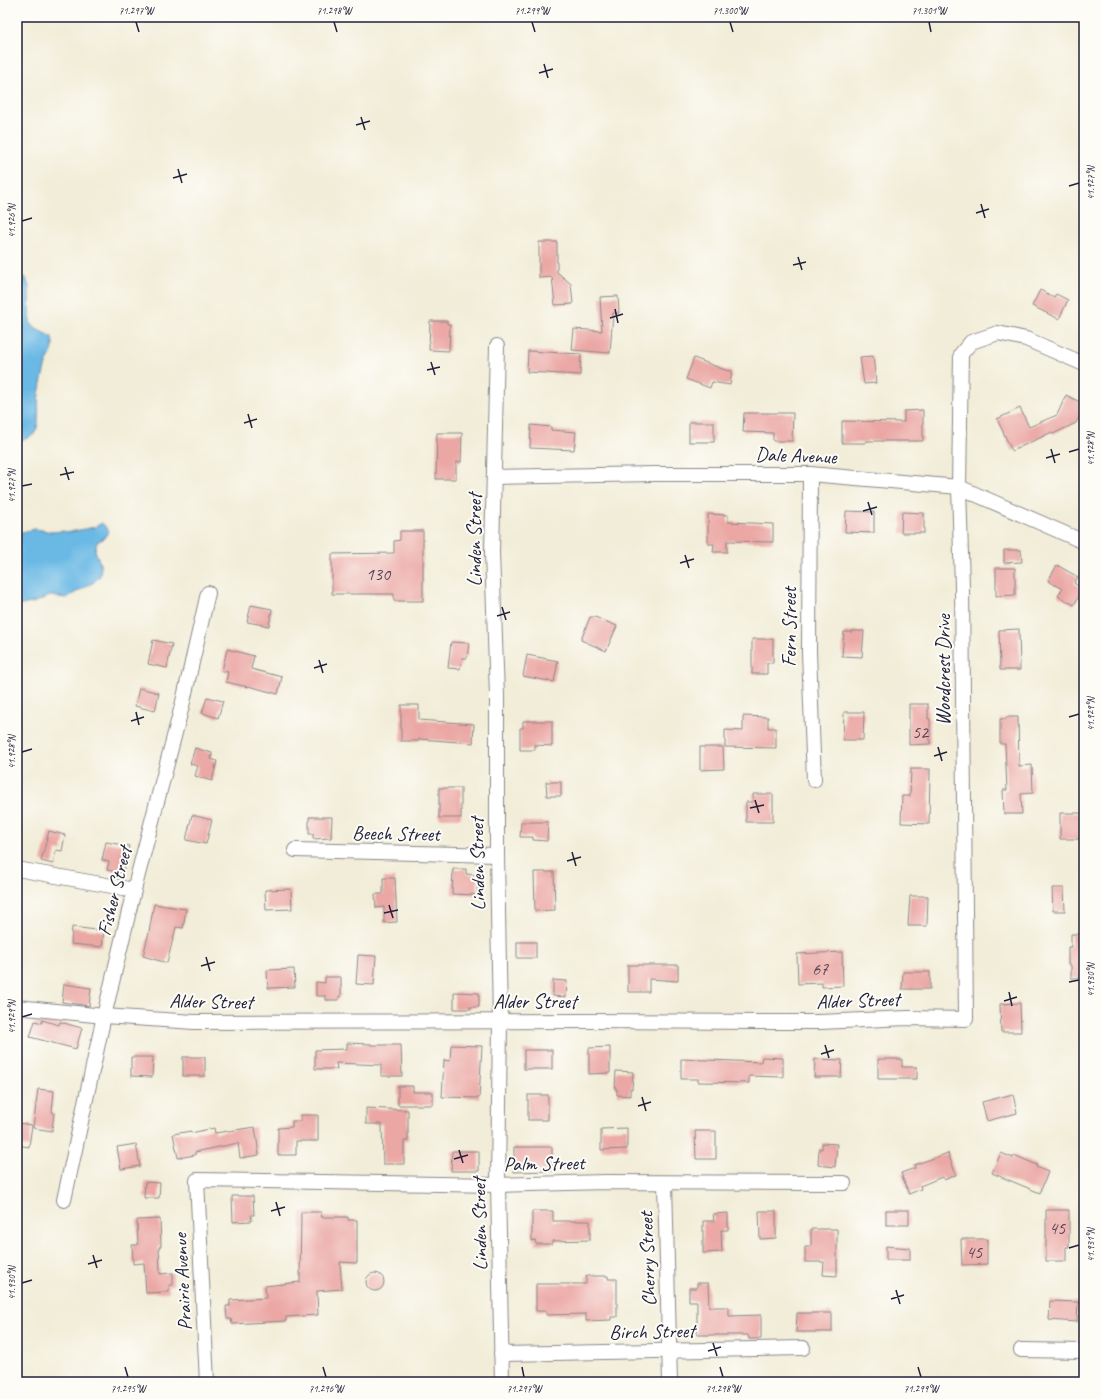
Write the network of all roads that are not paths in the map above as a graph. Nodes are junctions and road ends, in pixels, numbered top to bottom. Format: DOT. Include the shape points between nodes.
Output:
graph roads {
  1 [pos="497,346"];
  2 [pos="1084,364"];
  3 [pos="810,474"];
  4 [pos="494,477"];
  5 [pos="959,487"];
  6 [pos="1084,542"];
  7 [pos="208,593"];
  8 [pos="814,780"];
  9 [pos="294,850"];
  10 [pos="497,855"];
  11 [pos="17,870"];
  12 [pos="134,890"];
  13 [pos="17,1007"];
  14 [pos="104,1016"];
  15 [pos="966,1019"];
  16 [pos="500,1021"];
  17 [pos="197,1180"];
  18 [pos="665,1183"];
  19 [pos="844,1183"];
  20 [pos="498,1184"];
  21 [pos="64,1200"];
  22 [pos="803,1348"];
  23 [pos="670,1350"];
  24 [pos="1021,1350"];
  25 [pos="1084,1351"];
  26 [pos="501,1354"];
  27 [pos="207,1382"];
  28 [pos="502,1382"];
  29 [pos="670,1382"];
  1 -- 4 [label="street, Linden Street"];
  2 -- 5 [label="street, Woodcrest Drive" via="1026,339 998,333 971,342 961,354"];
  3 -- 4 [label="street, Dale Avenue"];
  3 -- 5 [label="street, Dale Avenue"];
  3 -- 8 [label="street, Fern Street" via="809,652"];
  4 -- 10 [label="street, Linden Street" via="492,552 497,696"];
  5 -- 6 [label="street, Dale Avenue"];
  5 -- 15 [label="street, Woodcrest Drive"];
  7 -- 12 [label="street, Fisher Street" via="182,706"];
  9 -- 10 [label="street, Beech Street"];
  10 -- 16 [label="street, Linden Street"];
  11 -- 12 [label="street"];
  12 -- 14 [label="street, Fisher Street"];
  13 -- 14 [label="street, Alder Street"];
  14 -- 16 [label="street, Alder Street" via="194,1022"];
  14 -- 21 [label="street, Fisher Street"];
  15 -- 16 [label="street, Alder Street" via="907,1018 820,1022"];
  16 -- 20 [label="street, Linden Street"];
  17 -- 20 [label="street, Palm Street"];
  17 -- 27 [label="street, Prairie Avenue"];
  18 -- 19 [label="street, Palm Street"];
  18 -- 20 [label="street, Palm Street"];
  18 -- 23 [label="street, Cherry Street"];
  20 -- 26 [label="street, Linden Street"];
  22 -- 23 [label="street, Birch Street"];
  23 -- 26 [label="street, Birch Street"];
  23 -- 29 [label="street, Cherry Street"];
  24 -- 25 [label="street"];
  26 -- 28 [label="street, Linden Street"];
}
